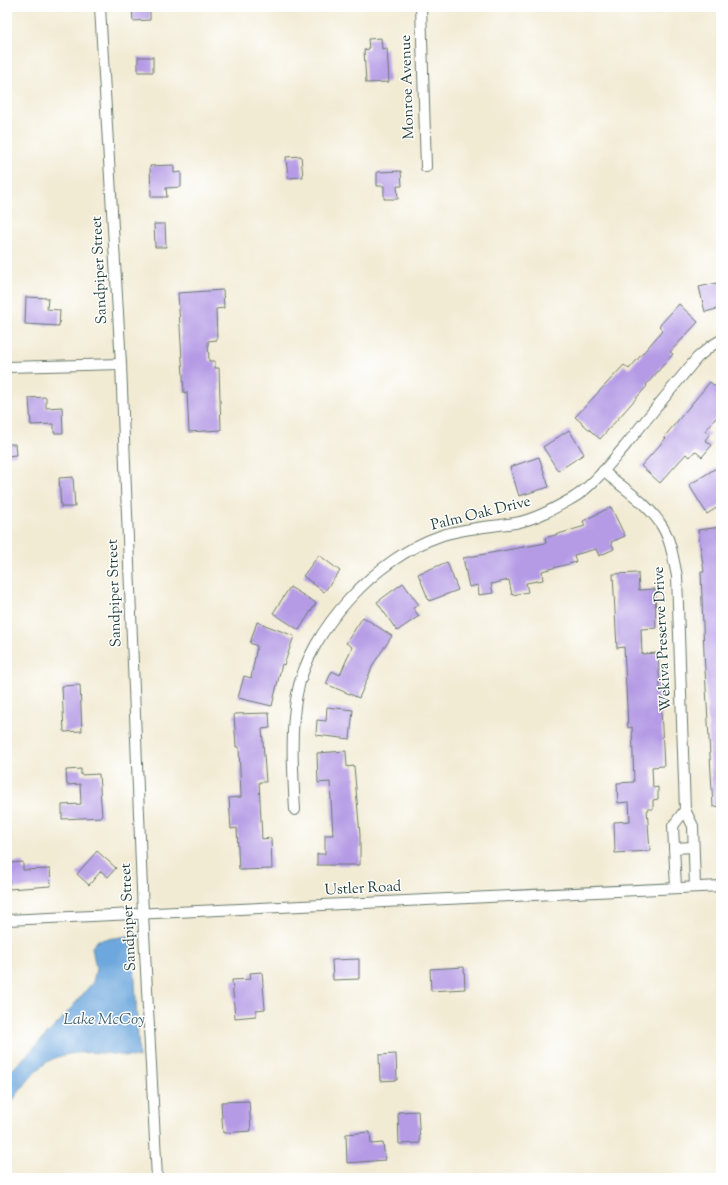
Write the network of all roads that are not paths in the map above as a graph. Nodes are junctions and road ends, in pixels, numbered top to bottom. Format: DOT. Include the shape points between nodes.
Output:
graph roads {
  1 [pos="100,7"];
  2 [pos="421,7"];
  3 [pos="426,167"];
  4 [pos="721,340"];
  5 [pos="121,364"];
  6 [pos="7,367"];
  7 [pos="603,471"];
  8 [pos="294,810"];
  9 [pos="685,810"];
  10 [pos="694,847"];
  11 [pos="674,848"];
  12 [pos="721,886"];
  13 [pos="694,887"];
  14 [pos="676,888"];
  15 [pos="143,914"];
  16 [pos="7,920"];
  17 [pos="157,1178"];
  1 -- 5 [label="street, Sandpiper Street"];
  2 -- 3 [label="street, Monroe Avenue"];
  4 -- 7 [label="street, Palm Oak Drive" via="697,358"];
  5 -- 6 [label="street"];
  5 -- 15 [label="street, Sandpiper Street"];
  7 -- 8 [label="street, Palm Oak Drive" via="576,497 545,513 517,523 439,536 392,562 354,592 328,625 307,660 297,693 292,735"];
  7 -- 9 [label="street, Wekiva Preserve Drive" via="660,523 670,544 677,576"];
  9 -- 10 [label="street, Wekiva Preserve Drive" via="693,826"];
  9 -- 11 [label="street" via="673,826"];
  10 -- 11 [label="street"];
  10 -- 13 [label="street, Wekiva Preserve Drive"];
  11 -- 14 [label="street"];
  12 -- 13 [label="street, Ustler Road"];
  13 -- 14 [label="street, Ustler Road"];
  14 -- 15 [label="street, Ustler Road"];
  15 -- 16 [label="street, Ustler Road"];
  15 -- 17 [label="street, Sandpiper Street"];
}
